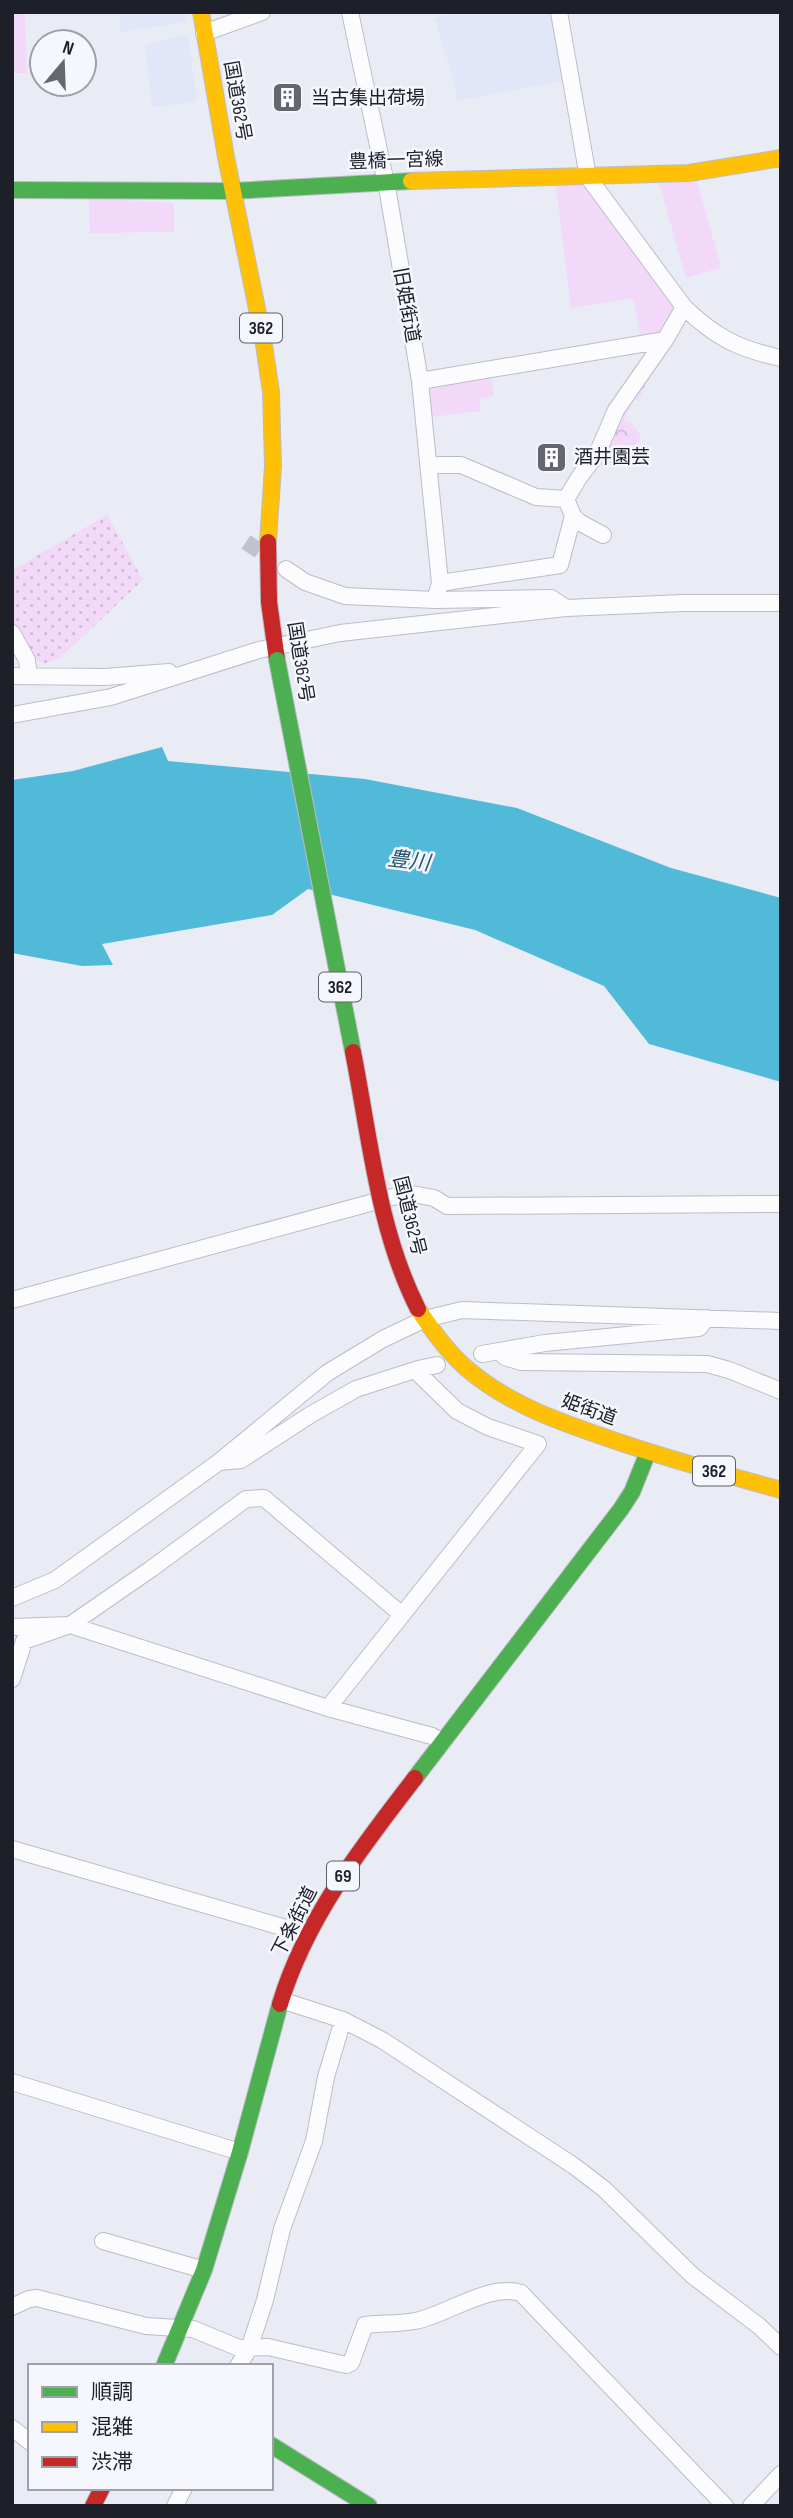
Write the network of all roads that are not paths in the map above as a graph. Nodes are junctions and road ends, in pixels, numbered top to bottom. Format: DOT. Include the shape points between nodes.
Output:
graph roads {
  1 [pos="201,12"];
  2 [pos="262,12"];
  3 [pos="350,12"];
  4 [pos="559,12"];
  5 [pos="204,33"];
  6 [pos="781,158"];
  7 [pos="588,177"];
  8 [pos="384,182"];
  9 [pos="12,190"];
  10 [pos="233,191"];
  11 [pos="684,307"];
  12 [pos="664,340"];
  13 [pos="781,358"];
  14 [pos="420,381"];
  15 [pos="429,465"];
  16 [pos="566,499"];
  17 [pos="573,516"];
  18 [pos="603,535"];
  19 [pos="286,569"];
  20 [pos="440,583"];
  21 [pos="435,600"];
  22 [pos="781,603"];
  23 [pos="566,608"];
  24 [pos="12,633"];
  25 [pos="276,654"];
  26 [pos="196,670"];
  27 [pos="12,676"];
  28 [pos="29,676"];
  29 [pos="12,715"];
  30 [pos="781,1204"];
  31 [pos="12,1300"];
  32 [pos="422,1314"];
  33 [pos="707,1318"];
  34 [pos="781,1321"];
  35 [pos="499,1351"];
  36 [pos="482,1354"];
  37 [pos="436,1365"];
  38 [pos="418,1368"];
  39 [pos="781,1391"];
  40 [pos="648,1452"];
  41 [pos="219,1462"];
  42 [pos="781,1490"];
  43 [pos="12,1598"];
  44 [pos="401,1614"];
  45 [pos="70,1625"];
  46 [pos="12,1627"];
  47 [pos="12,1679"];
  48 [pos="327,1708"];
  49 [pos="443,1742"];
  50 [pos="12,1849"];
  51 [pos="307,1937"];
  52 [pos="281,2000"];
  53 [pos="343,2020"];
  54 [pos="12,2082"];
  55 [pos="240,2152"];
  56 [pos="103,2241"];
  57 [pos="204,2270"];
  58 [pos="12,2307"];
  59 [pos="181,2329"];
  60 [pos="781,2347"];
  61 [pos="249,2348"];
  62 [pos="165,2364"];
  63 [pos="240,2364"];
  64 [pos="12,2428"];
  65 [pos="28,2440"];
  66 [pos="273,2446"];
  67 [pos="781,2474"];
  68 [pos="183,2490"];
  69 [pos="176,2506"];
  70 [pos="369,2506"];
  71 [pos="725,2506"];
  72 [pos="751,2506"];
  1 -- 5 [label="main road, 国道362号 / 362"];
  2 -- 5 [label="street"];
  3 -- 8 [label="street, 旧姫街道"];
  4 -- 7 [label="street"];
  5 -- 10 [label="main road, 国道362号 / 362"];
  6 -- 7 [label="main road, 豊橋一宮線" via="689,173"];
  7 -- 8 [label="main road, 豊橋一宮線"];
  7 -- 11 [label="street"];
  8 -- 10 [label="main road, 豊橋一宮線"];
  8 -- 14 [label="street, 旧姫街道"];
  9 -- 10 [label="main road, 豊橋一宮線"];
  10 -- 25 [label="main road, 国道362号 / 362" via="271,392 273,466 267,557"];
  11 -- 12 [label="street"];
  11 -- 13 [label="street" via="736,346"];
  12 -- 14 [label="street"];
  12 -- 16 [label="street" via="616,410 597,454"];
  14 -- 15 [label="street, 旧姫街道"];
  15 -- 16 [label="street" via="461,465 536,497"];
  15 -- 20 [label="street, 旧姫街道"];
  16 -- 17 [label="street"];
  17 -- 18 [label="street"];
  17 -- 20 [label="street" via="561,565"];
  19 -- 21 [label="street" via="305,582 345,596"];
  20 -- 21 [label="street, 旧姫街道"];
  21 -- 23 [label="street" via="551,598"];
  22 -- 23 [label="street"];
  23 -- 25 [label="street" via="340,633"];
  24 -- 28 [label="street" via="27,660"];
  25 -- 26 [label="street"];
  25 -- 32 [label="main road, 国道362号 / 362, bridge" via="388,1233"];
  26 -- 28 [label="street" via="105,677"];
  26 -- 29 [label="street" via="111,697"];
  27 -- 28 [label="street"];
  30 -- 31 [label="street" via="447,1206 434,1198 407,1193"];
  32 -- 33 [label="street" via="462,1310"];
  32 -- 40 [label="main road, 姫街道 / 362" via="466,1368 512,1400 535,1413"];
  32 -- 41 [label="street" via="327,1373"];
  33 -- 34 [label="street"];
  33 -- 35 [label="street" via="699,1328"];
  35 -- 36 [label="street"];
  35 -- 39 [label="street" via="521,1363 707,1364"];
  37 -- 38 [label="street"];
  38 -- 41 [label="street" via="356,1389 241,1460"];
  38 -- 44 [label="street" via="457,1411 538,1444"];
  40 -- 42 [label="main road, 姫街道 / 362"];
  40 -- 49 [label="main road, 下条街道 / 69" via="621,1509"];
  41 -- 43 [label="street" via="55,1580"];
  44 -- 45 [label="street" via="264,1498 246,1499"];
  44 -- 48 [label="street"];
  45 -- 46 [label="street"];
  45 -- 47 [label="street" via="24,1641"];
  45 -- 48 [label="street"];
  48 -- 49 [label="street"];
  49 -- 51 [label="main road, 下条街道 / 69" via="351,1861"];
  50 -- 51 [label="street"];
  51 -- 52 [label="main road, 下条街道 / 69"];
  52 -- 53 [label="street"];
  52 -- 55 [label="main road, 下条街道 / 69"];
  53 -- 60 [label="street" via="382,2040 594,2181 693,2276"];
  53 -- 61 [label="street" via="314,2141 282,2229"];
  54 -- 55 [label="street"];
  55 -- 57 [label="main road, 下条街道 / 69"];
  56 -- 57 [label="street"];
  57 -- 59 [label="main road, 下条街道 / 69"];
  58 -- 59 [label="street" via="37,2298 146,2326"];
  59 -- 61 [label="street"];
  59 -- 62 [label="main road, 下条街道 / 69"];
  61 -- 63 [label="street"];
  61 -- 71 [label="street" via="268,2347 346,2365 351,2363 365,2325 416,2321 491,2293 521,2293"];
  64 -- 65 [label="street"];
  66 -- 70 [label="main road"];
  67 -- 72 [label="street"];
  68 -- 69 [label="street"];
}
